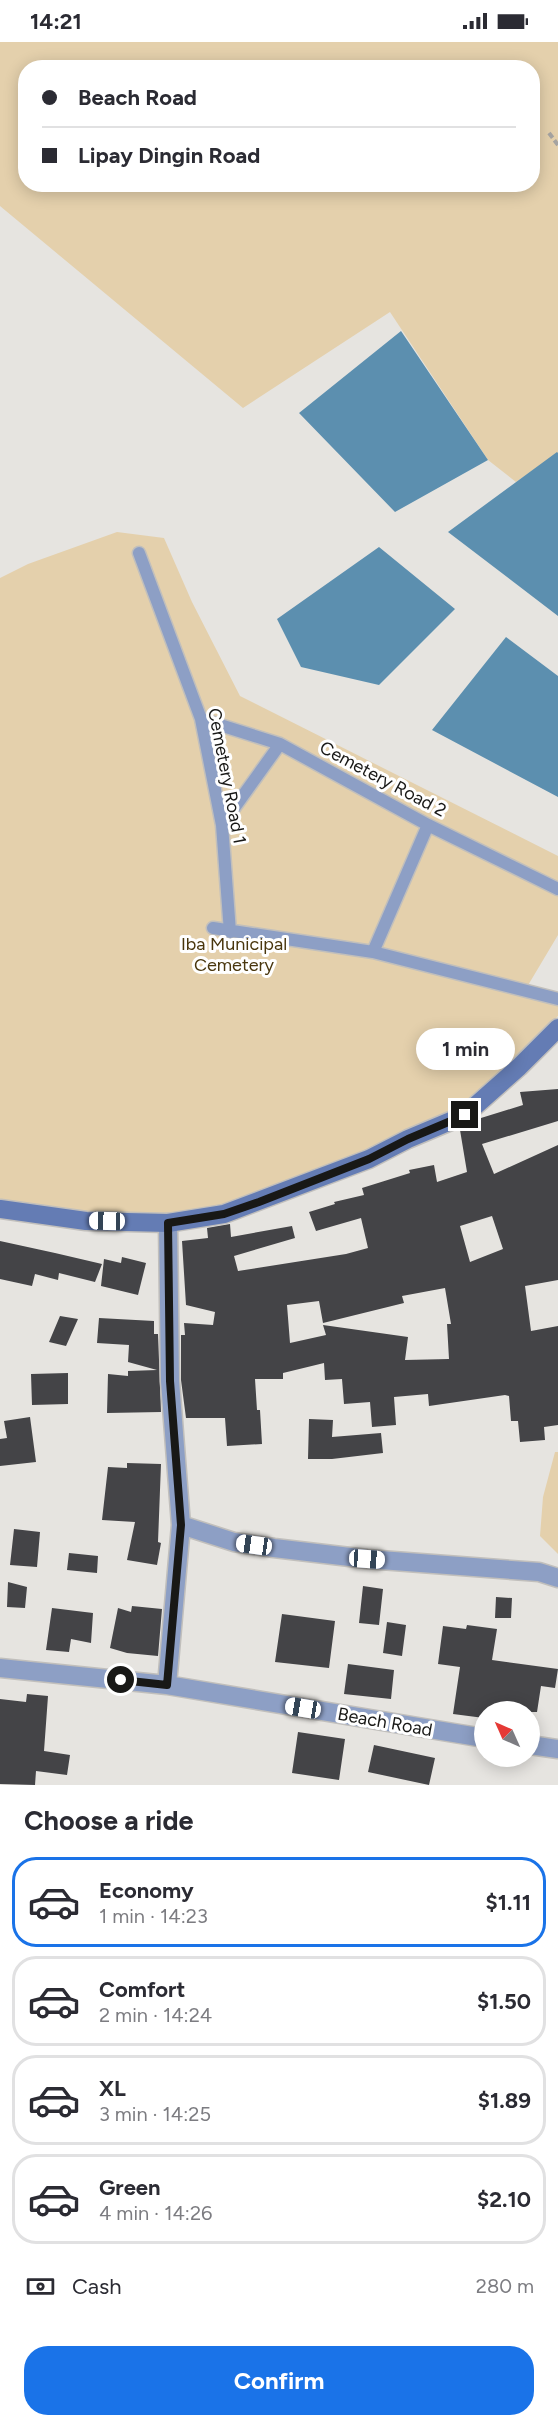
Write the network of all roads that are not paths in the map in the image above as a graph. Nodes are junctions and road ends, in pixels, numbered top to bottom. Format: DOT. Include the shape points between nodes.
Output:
graph roads {
  1 [pos="139,553"];
  2 [pos="201,719"];
  3 [pos="280,744"];
  4 [pos="222,825"];
  5 [pos="428,825"];
  6 [pos="558,889"];
  7 [pos="213,928"];
  8 [pos="230,932"];
  9 [pos="373,952"];
  10 [pos="558,999"];
  11 [pos="558,1028"];
  12 [pos="0,1209"];
  13 [pos="168,1223"];
  14 [pos="181,1525"];
  15 [pos="558,1578"];
  16 [pos="0,1668"];
  17 [pos="167,1685"];
  18 [pos="474,1736"];
  19 [pos="540,1746"];
  20 [pos="558,1749"];
  1 -- 2 [label="lane, Cemetery Road 1"];
  2 -- 3 [label="lane, Cemetery Road 2"];
  2 -- 4 [label="lane, Cemetery Road 1"];
  3 -- 4 [label="lane"];
  3 -- 5 [label="lane, Cemetery Road 2"];
  4 -- 8 [label="lane, Cemetery Road 1"];
  5 -- 6 [label="lane, Cemetery Road 2"];
  5 -- 9 [label="lane"];
  7 -- 8 [label="lane"];
  8 -- 9 [label="lane"];
  9 -- 10 [label="lane"];
  11 -- 13 [label="street" via="465,1115 369,1159 259,1202 224,1214"];
  12 -- 13 [label="street" via="86,1221"];
  13 -- 14 [label="street" via="170,1381"];
  14 -- 15 [label="street" via="234,1542 274,1548 539,1572"];
  14 -- 17 [label="street"];
  16 -- 17 [label="street, Beach Road"];
  17 -- 18 [label="street, Beach Road"];
  19 -- 20 [label="street"];
}
